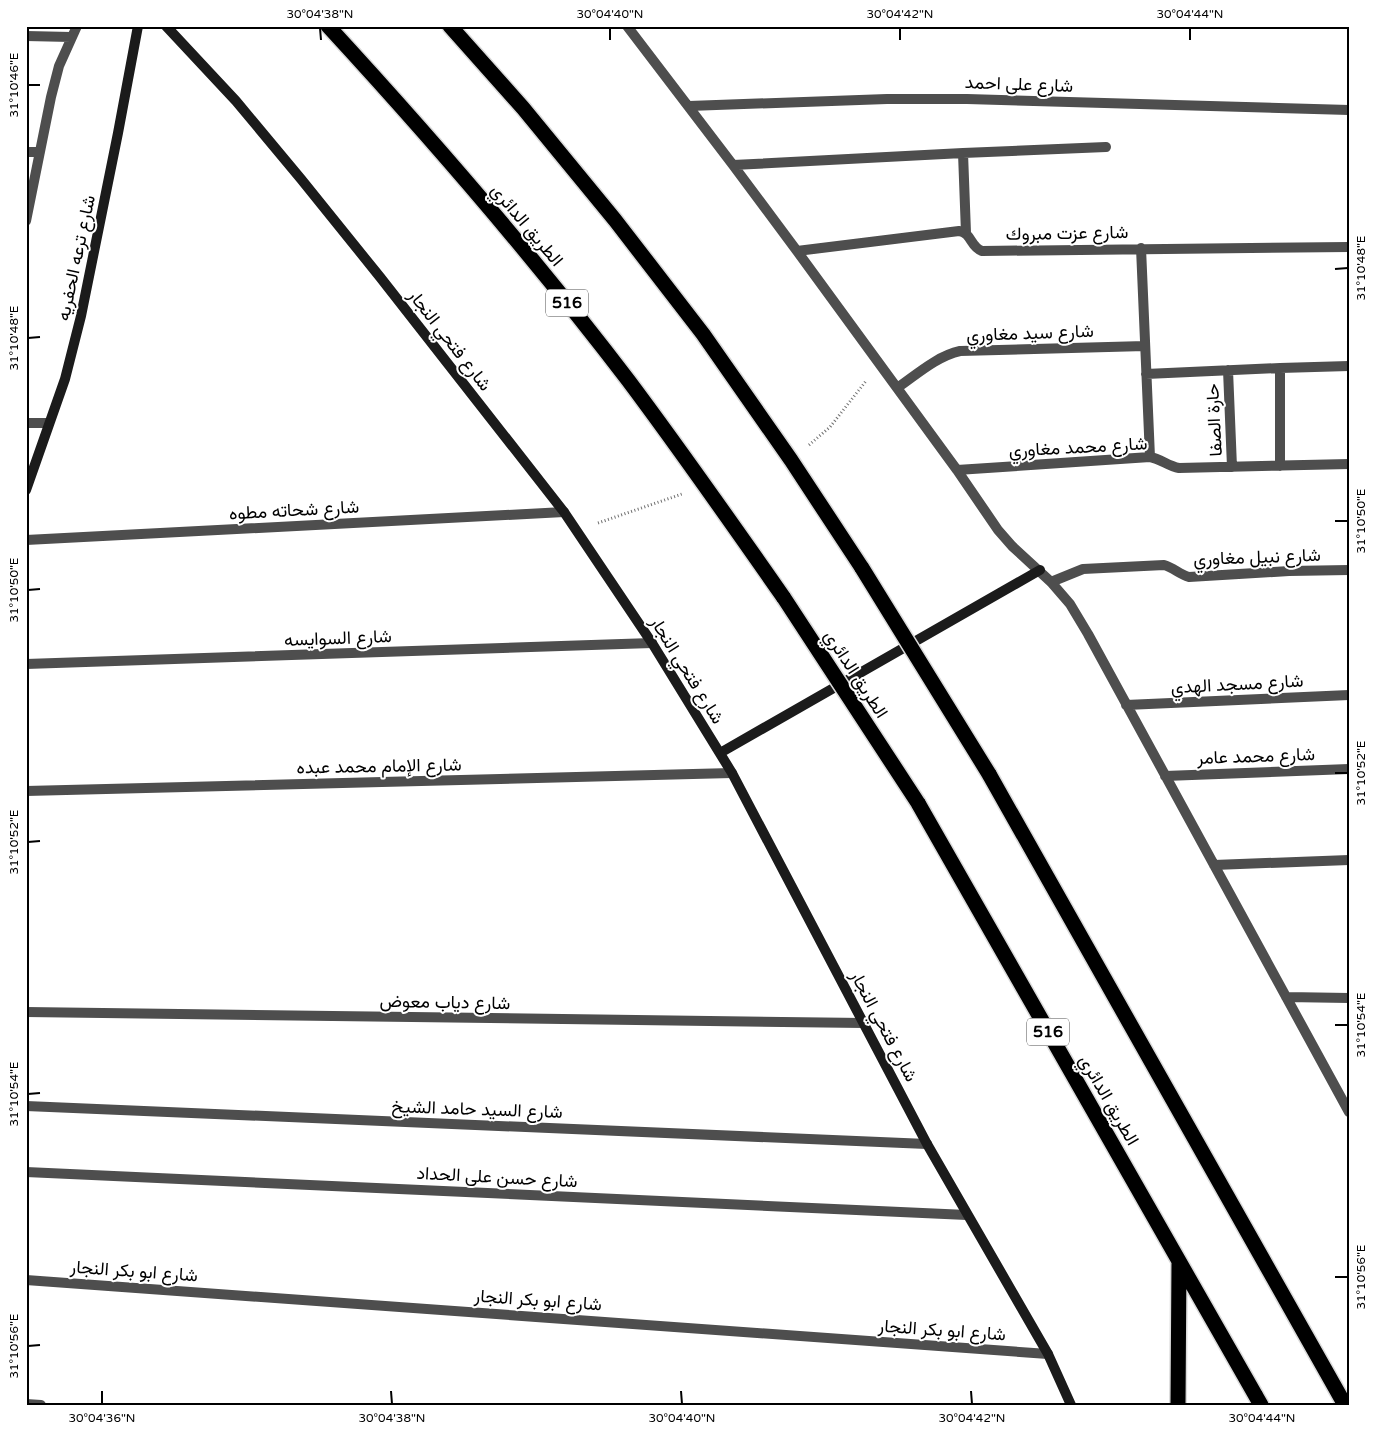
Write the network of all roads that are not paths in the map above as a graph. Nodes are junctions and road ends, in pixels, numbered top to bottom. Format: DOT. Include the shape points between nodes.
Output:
graph roads {
  1 [pos="76,26"];
  2 [pos="138,26"];
  3 [pos="166,26"];
  4 [pos="328,26"];
  5 [pos="450,26"];
  6 [pos="627,26"];
  7 [pos="26,36"];
  8 [pos="71,37"];
  9 [pos="689,106"];
  10 [pos="1349,110"];
  11 [pos="1106,147"];
  12 [pos="26,152"];
  13 [pos="40,152"];
  14 [pos="963,153"];
  15 [pos="734,165"];
  16 [pos="26,221"];
  17 [pos="966,233"];
  18 [pos="1349,247"];
  19 [pos="1141,248"];
  20 [pos="797,251"];
  21 [pos="1145,346"];
  22 [pos="1349,366"];
  23 [pos="1280,368"];
  24 [pos="1228,370"];
  25 [pos="1146,374"];
  26 [pos="897,388"];
  27 [pos="26,423"];
  28 [pos="49,423"];
  29 [pos="1150,457"];
  30 [pos="1349,464"];
  31 [pos="1280,466"];
  32 [pos="1232,467"];
  33 [pos="957,470"];
  34 [pos="26,490"];
  35 [pos="564,512"];
  36 [pos="26,540"];
  37 [pos="1040,570"];
  38 [pos="1349,570"];
  39 [pos="1051,582"];
  40 [pos="652,643"];
  41 [pos="26,664"];
  42 [pos="1349,695"];
  43 [pos="1126,705"];
  44 [pos="720,753"];
  45 [pos="1349,769"];
  46 [pos="732,774"];
  47 [pos="1165,776"];
  48 [pos="26,791"];
  49 [pos="1349,860"];
  50 [pos="1214,865"];
  51 [pos="1286,997"];
  52 [pos="1349,998"];
  53 [pos="26,1012"];
  54 [pos="864,1023"];
  55 [pos="26,1106"];
  56 [pos="1349,1112"];
  57 [pos="927,1144"];
  58 [pos="26,1172"];
  59 [pos="967,1214"];
  60 [pos="1179,1261"];
  61 [pos="26,1280"];
  62 [pos="1048,1354"];
  63 [pos="26,1404"];
  64 [pos="41,1405"];
  65 [pos="1071,1405"];
  66 [pos="1178,1405"];
  67 [pos="1261,1405"];
  68 [pos="1345,1405"];
  1 -- 8 [label="street"];
  2 -- 28 [label="street, شارع ترعه الحفريه" via="81,316 65,379"];
  3 -- 35 [label="street, شارع فتحي النجار" via="236,101 301,179"];
  4 -- 60 [label="highway, الطريق الدائري / 516, bridge" via="458,171 538,267 706,486 784,598 918,803"];
  5 -- 68 [label="highway, bridge" via="523,108 703,334 862,568 989,774"];
  6 -- 9 [label="street"];
  7 -- 8 [label="street"];
  8 -- 13 [label="street" via="57,74"];
  9 -- 10 [label="street, شارع على احمد" via="958,99"];
  9 -- 15 [label="street"];
  11 -- 14 [label="street"];
  12 -- 13 [label="street"];
  13 -- 16 [label="street"];
  14 -- 15 [label="street"];
  14 -- 17 [label="street"];
  15 -- 20 [label="street"];
  17 -- 19 [label="street, شارع عزت مبروك" via="972,244 982,251"];
  17 -- 20 [label="street" via="959,231"];
  18 -- 19 [label="street, شارع عزت مبروك"];
  19 -- 21 [label="street"];
  20 -- 26 [label="street"];
  21 -- 25 [label="street"];
  21 -- 26 [label="street, شارع سيد مغاوري" via="960,351 941,358"];
  22 -- 23 [label="street"];
  23 -- 24 [label="street"];
  23 -- 31 [label="street"];
  24 -- 25 [label="street"];
  24 -- 32 [label="street, حارة الصفا"];
  25 -- 29 [label="street"];
  26 -- 33 [label="street"];
  27 -- 28 [label="street"];
  28 -- 34 [label="street, شارع ترعه الحفريه"];
  29 -- 32 [label="street, شارع محمد مغاوري" via="1179,468"];
  29 -- 33 [label="street, شارع محمد مغاوري"];
  30 -- 31 [label="street, شارع محمد مغاوري"];
  31 -- 32 [label="street, شارع محمد مغاوري"];
  33 -- 37 [label="street" via="998,530"];
  35 -- 36 [label="street, شارع شحاته مطوه"];
  35 -- 40 [label="street, شارع فتحي النجار"];
  37 -- 39 [label="street"];
  37 -- 44 [label="street"];
  38 -- 39 [label="street, شارع نبيل مغاوري" via="1189,577 1164,565 1083,569"];
  39 -- 43 [label="street" via="1074,611"];
  40 -- 41 [label="street, شارع السوايسه"];
  40 -- 44 [label="street, شارع فتحي النجار"];
  42 -- 43 [label="street, شارع مسجد الهدي"];
  43 -- 47 [label="street"];
  44 -- 46 [label="street, شارع فتحي النجار"];
  45 -- 47 [label="street, شارع محمد عامر"];
  46 -- 48 [label="street, شارع الإمام محمد عبده"];
  46 -- 54 [label="street, شارع فتحي النجار"];
  47 -- 50 [label="street"];
  49 -- 50 [label="street"];
  50 -- 51 [label="street"];
  51 -- 52 [label="street"];
  51 -- 56 [label="street"];
  53 -- 54 [label="street, شارع دياب معوض"];
  54 -- 57 [label="street, شارع فتحي النجار"];
  55 -- 57 [label="street, شارع السيد حامد الشيخ"];
  57 -- 59 [label="street, شارع فتحي النجار"];
  58 -- 59 [label="street, شارع حسن على الحداد"];
  59 -- 62 [label="street, شارع فتحي النجار"];
  60 -- 66 [label="highway"];
  60 -- 67 [label="highway, الطريق الدائري / 516"];
  61 -- 62 [label="street, شارع ابو بكر النجار"];
  62 -- 65 [label="street, شارع فتحي النجار"];
  63 -- 64 [label="street"];
}
